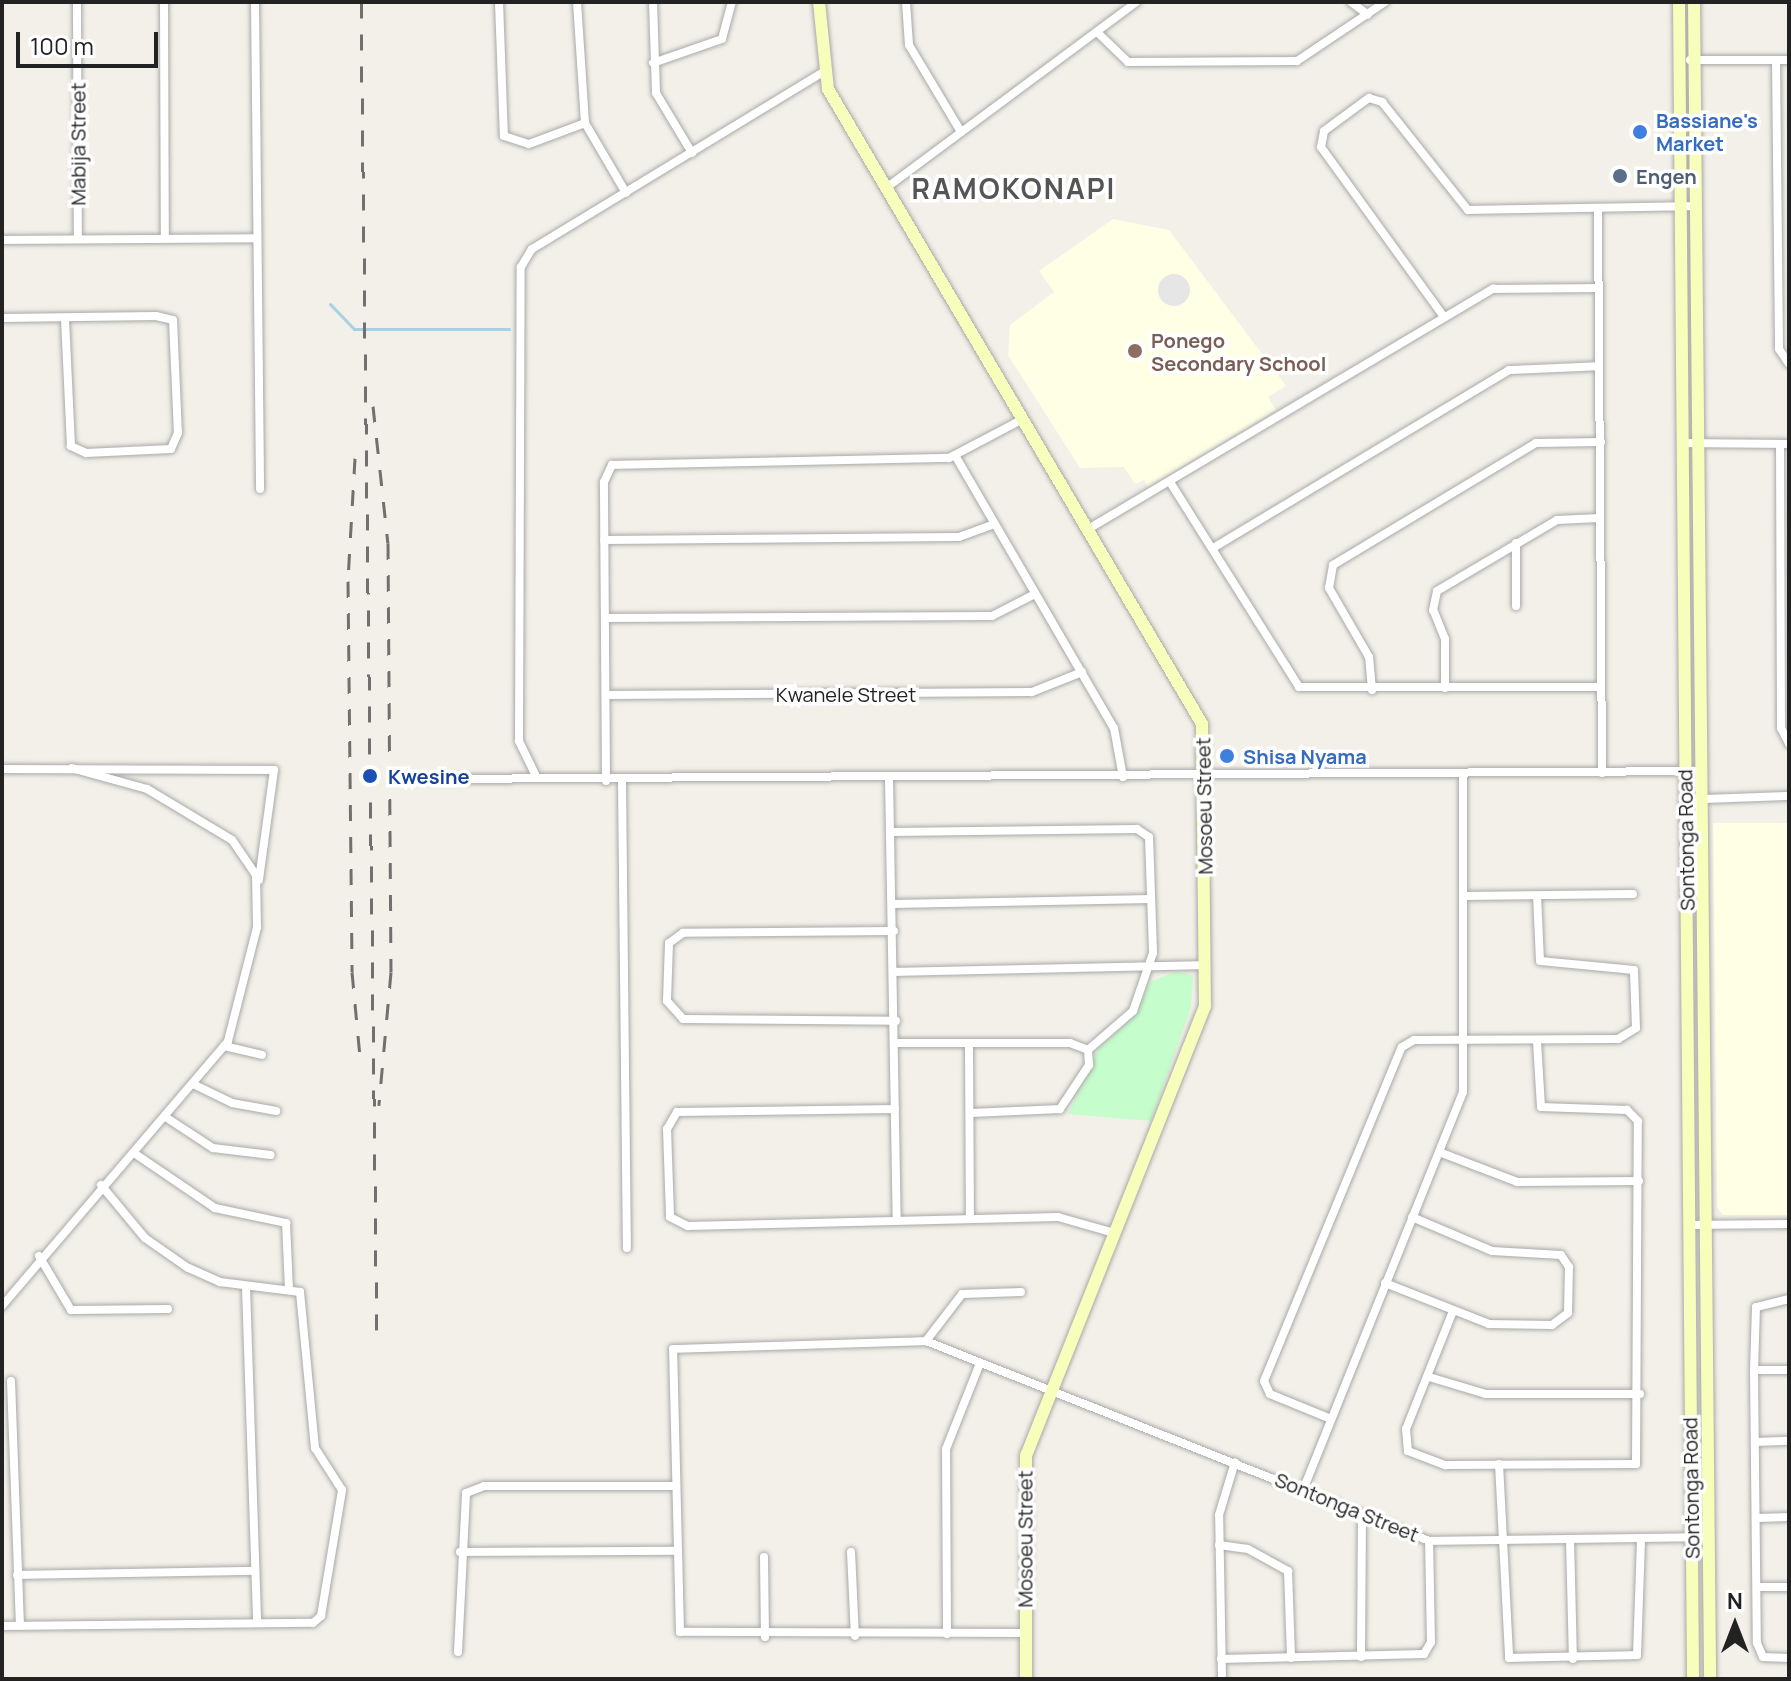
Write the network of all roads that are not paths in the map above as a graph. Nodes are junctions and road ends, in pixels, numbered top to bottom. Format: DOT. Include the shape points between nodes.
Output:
graph roads {
  1 [pos="77,2"];
  2 [pos="164,2"];
  3 [pos="255,2"];
  4 [pos="499,2"];
  5 [pos="577,2"];
  6 [pos="653,2"];
  7 [pos="732,2"];
  8 [pos="819,2"];
  9 [pos="906,2"];
  10 [pos="1136,2"];
  11 [pos="1351,2"];
  12 [pos="1385,2"];
  13 [pos="1679,2"];
  14 [pos="1694,2"];
  15 [pos="1368,15"];
  16 [pos="1097,32"];
  17 [pos="1680,59"];
  18 [pos="1694,60"];
  19 [pos="1776,60"];
  20 [pos="1789,60"];
  21 [pos="653,63"];
  22 [pos="822,73"];
  23 [pos="585,123"];
  24 [pos="961,132"];
  25 [pos="1777,136"];
  26 [pos="1789,136"];
  27 [pos="692,153"];
  28 [pos="886,188"];
  29 [pos="626,193"];
  30 [pos="1680,206"];
  31 [pos="1696,206"];
  32 [pos="1598,210"];
  33 [pos="1778,213"];
  34 [pos="1789,213"];
  35 [pos="78,237"];
  36 [pos="165,237"];
  37 [pos="257,238"];
  38 [pos="2,240"];
  39 [pos="1598,288"];
  40 [pos="1778,290"];
  41 [pos="1789,290"];
  42 [pos="1444,317"];
  43 [pos="2,318"];
  44 [pos="65,318"];
  45 [pos="1789,364"];
  46 [pos="1599,366"];
  47 [pos="1023,419"];
  48 [pos="1601,442"];
  49 [pos="1681,443"];
  50 [pos="1699,443"];
  51 [pos="1784,444"];
  52 [pos="956,457"];
  53 [pos="1170,482"];
  54 [pos="260,489"];
  55 [pos="1600,518"];
  56 [pos="1784,518"];
  57 [pos="994,524"];
  58 [pos="1090,528"];
  59 [pos="604,540"];
  60 [pos="1516,543"];
  61 [pos="1213,548"];
  62 [pos="1035,594"];
  63 [pos="1516,606"];
  64 [pos="605,618"];
  65 [pos="1082,672"];
  66 [pos="1785,672"];
  67 [pos="1601,687"];
  68 [pos="1445,688"];
  69 [pos="1372,690"];
  70 [pos="606,695"];
  71 [pos="1789,744"];
  72 [pos="72,768"];
  73 [pos="2,769"];
  74 [pos="1685,771"];
  75 [pos="1701,771"];
  76 [pos="1602,773"];
  77 [pos="535,774"];
  78 [pos="1463,774"];
  79 [pos="1123,777"];
  80 [pos="1204,777"];
  81 [pos="889,778"];
  82 [pos="434,779"];
  83 [pos="606,781"];
  84 [pos="622,781"];
  85 [pos="1789,796"];
  86 [pos="1702,799"];
  87 [pos="893,832"];
  88 [pos="258,884"];
  89 [pos="1633,894"];
  90 [pos="1464,896"];
  91 [pos="1537,896"];
  92 [pos="1151,899"];
  93 [pos="894,904"];
  94 [pos="894,931"];
  95 [pos="1148,965"];
  96 [pos="1205,965"];
  97 [pos="895,972"];
  98 [pos="896,1021"];
  99 [pos="1464,1040"];
  100 [pos="1537,1041"];
  101 [pos="896,1043"];
  102 [pos="969,1044"];
  103 [pos="224,1046"];
  104 [pos="1088,1050"];
  105 [pos="262,1055"];
  106 [pos="195,1085"];
  107 [pos="895,1109"];
  108 [pos="276,1111"];
  109 [pos="971,1113"];
  110 [pos="167,1118"];
  111 [pos="1439,1152"];
  112 [pos="134,1153"];
  113 [pos="271,1155"];
  114 [pos="1639,1181"];
  115 [pos="101,1185"];
  116 [pos="1412,1217"];
  117 [pos="970,1218"];
  118 [pos="897,1220"];
  119 [pos="1789,1224"];
  120 [pos="1688,1225"];
  121 [pos="1704,1225"];
  122 [pos="1114,1233"];
  123 [pos="627,1248"];
  124 [pos="39,1256"];
  125 [pos="1385,1283"];
  126 [pos="246,1287"];
  127 [pos="289,1288"];
  128 [pos="1021,1292"];
  129 [pos="1789,1299"];
  130 [pos="2,1306"];
  131 [pos="168,1309"];
  132 [pos="1453,1311"];
  133 [pos="926,1341"];
  134 [pos="980,1363"];
  135 [pos="1754,1370"];
  136 [pos="1789,1370"];
  137 [pos="1429,1377"];
  138 [pos="11,1381"];
  139 [pos="1049,1391"];
  140 [pos="1640,1394"];
  141 [pos="1331,1419"];
  142 [pos="1789,1441"];
  143 [pos="1755,1442"];
  144 [pos="1235,1462"];
  145 [pos="1499,1464"];
  146 [pos="675,1486"];
  147 [pos="1303,1490"];
  148 [pos="1362,1516"];
  149 [pos="1789,1517"];
  150 [pos="1758,1518"];
  151 [pos="1708,1537"];
  152 [pos="1641,1538"];
  153 [pos="1691,1538"];
  154 [pos="1500,1539"];
  155 [pos="1570,1539"];
  156 [pos="1429,1541"];
  157 [pos="1219,1545"];
  158 [pos="675,1551"];
  159 [pos="460,1552"];
  160 [pos="851,1552"];
  161 [pos="764,1557"];
  162 [pos="253,1571"];
  163 [pos="17,1575"];
  164 [pos="1757,1587"];
  165 [pos="1789,1587"];
  166 [pos="257,1623"];
  167 [pos="20,1625"];
  168 [pos="2,1626"];
  169 [pos="1024,1633"];
  170 [pos="947,1634"];
  171 [pos="855,1636"];
  172 [pos="765,1637"];
  173 [pos="458,1652"];
  174 [pos="1361,1657"];
  175 [pos="1291,1658"];
  176 [pos="1789,1658"];
  177 [pos="1221,1659"];
  178 [pos="1573,1659"];
  179 [pos="1026,1679"];
  180 [pos="1222,1679"];
  181 [pos="1693,1679"];
  182 [pos="1710,1679"];
  1 -- 35 [label="street, Mabija Street"];
  2 -- 36 [label="street"];
  3 -- 37 [label="street"];
  4 -- 23 [label="street" via="504,136 529,144"];
  5 -- 23 [label="street"];
  6 -- 21 [label="street"];
  7 -- 21 [label="street" via="722,39"];
  8 -- 22 [label="main road, Mosoeu Street"];
  9 -- 24 [label="street" via="909,45"];
  10 -- 16 [label="street"];
  11 -- 15 [label="street"];
  12 -- 15 [label="street"];
  13 -- 17 [label="main road, Sontonga Road"];
  14 -- 18 [label="main road, Sontonga Road"];
  15 -- 16 [label="street" via="1297,61 1128,62"];
  16 -- 24 [label="street"];
  17 -- 18 [label="street"];
  17 -- 30 [label="main road, Sontonga Road"];
  18 -- 19 [label="street"];
  18 -- 31 [label="main road, Sontonga Road"];
  19 -- 20 [label="street"];
  19 -- 25 [label="street"];
  21 -- 27 [label="street" via="656,93"];
  22 -- 27 [label="street"];
  22 -- 28 [label="main road, Mosoeu Street"];
  23 -- 29 [label="street"];
  24 -- 28 [label="street"];
  25 -- 26 [label="street"];
  25 -- 33 [label="street"];
  27 -- 29 [label="street"];
  28 -- 47 [label="main road, Mosoeu Street"];
  29 -- 77 [label="street" via="532,249 516,288 519,741"];
  30 -- 31 [label="street"];
  30 -- 32 [label="street"];
  30 -- 49 [label="main road, Sontonga Road"];
  31 -- 50 [label="main road, Sontonga Road"];
  32 -- 39 [label="street"];
  32 -- 42 [label="street" via="1468,210 1382,102 1374,97 1362,102 1324,131 1321,147"];
  33 -- 34 [label="street"];
  33 -- 40 [label="street"];
  35 -- 36 [label="street"];
  35 -- 38 [label="street"];
  36 -- 37 [label="street"];
  37 -- 54 [label="street"];
  39 -- 42 [label="street" via="1493,289"];
  39 -- 46 [label="street"];
  40 -- 41 [label="street"];
  40 -- 45 [label="street" via="1779,355"];
  42 -- 53 [label="street"];
  43 -- 44 [label="street"];
  44 -- 44 [label="street" via="173,320 178,433 171,449 86,453 71,446"];
  46 -- 48 [label="street"];
  46 -- 61 [label="street" via="1509,370"];
  47 -- 52 [label="street"];
  47 -- 58 [label="main road, Mosoeu Street"];
  48 -- 55 [label="street"];
  48 -- 69 [label="street" via="1531,445 1333,565 1329,588 1369,657"];
  49 -- 50 [label="street"];
  49 -- 74 [label="main road, Sontonga Road"];
  50 -- 51 [label="street"];
  50 -- 75 [label="main road, Sontonga Road"];
  51 -- 56 [label="street"];
  52 -- 57 [label="street"];
  52 -- 59 [label="street" via="616,462 605,475"];
  53 -- 58 [label="street"];
  53 -- 61 [label="street"];
  55 -- 60 [label="street" via="1559,519"];
  55 -- 67 [label="street"];
  56 -- 66 [label="street"];
  57 -- 59 [label="street" via="959,537"];
  57 -- 62 [label="street"];
  58 -- 80 [label="main road, Mosoeu Street" via="1199,712"];
  59 -- 64 [label="street"];
  60 -- 63 [label="street"];
  60 -- 68 [label="street" via="1434,597 1445,639"];
  61 -- 69 [label="street" via="1293,683 1316,692"];
  62 -- 64 [label="street" via="992,616"];
  62 -- 65 [label="street"];
  64 -- 70 [label="street"];
  65 -- 70 [label="street, Kwanele Street" via="1032,692"];
  65 -- 79 [label="street" via="1117,734"];
  66 -- 71 [label="street" via="1781,728"];
  67 -- 68 [label="street"];
  67 -- 76 [label="street"];
  68 -- 69 [label="street"];
  70 -- 83 [label="street"];
  72 -- 73 [label="street"];
  72 -- 88 [label="street" via="147,789 225,834"];
  72 -- 88 [label="street" via="274,770"];
  74 -- 75 [label="street"];
  74 -- 76 [label="street"];
  74 -- 120 [label="main road, Sontonga Road"];
  75 -- 86 [label="main road, Sontonga Road"];
  76 -- 78 [label="street"];
  77 -- 82 [label="street"];
  77 -- 83 [label="street"];
  78 -- 80 [label="street"];
  78 -- 90 [label="street"];
  79 -- 80 [label="street"];
  79 -- 81 [label="street"];
  80 -- 96 [label="main road, Mosoeu Street"];
  81 -- 84 [label="street"];
  81 -- 87 [label="street"];
  83 -- 84 [label="street"];
  84 -- 123 [label="street"];
  85 -- 86 [label="street"];
  86 -- 121 [label="main road, Sontonga Road"];
  87 -- 92 [label="street" via="1141,829 1150,841"];
  87 -- 93 [label="street"];
  88 -- 103 [label="street" via="247,987"];
  89 -- 91 [label="street"];
  90 -- 91 [label="street"];
  90 -- 99 [label="street"];
  91 -- 100 [label="street" via="1540,961 1631,968 1637,1021 1623,1038"];
  92 -- 93 [label="street"];
  92 -- 95 [label="street"];
  93 -- 94 [label="street"];
  94 -- 97 [label="street"];
  94 -- 98 [label="street" via="683,933 669,943 667,1001 683,1019"];
  95 -- 96 [label="street"];
  95 -- 97 [label="street" via="1122,972"];
  95 -- 104 [label="street" via="1133,1011"];
  96 -- 122 [label="main road, Mosoeu Street" via="1201,1020"];
  97 -- 98 [label="street"];
  98 -- 101 [label="street"];
  99 -- 100 [label="street"];
  99 -- 111 [label="street" via="1463,1092"];
  99 -- 141 [label="street" via="1414,1040 1400,1050 1266,1377 1270,1394"];
  100 -- 114 [label="street" via="1541,1107 1635,1114"];
  101 -- 102 [label="street"];
  101 -- 107 [label="street"];
  102 -- 104 [label="street" via="1070,1043"];
  102 -- 109 [label="street"];
  103 -- 105 [label="street"];
  103 -- 106 [label="street"];
  104 -- 109 [label="street" via="1089,1065 1057,1111"];
  106 -- 108 [label="street" via="232,1103"];
  106 -- 110 [label="street"];
  107 -- 118 [label="street"];
  107 -- 118 [label="street" via="677,1112 667,1129 667,1208 672,1220 688,1226"];
  109 -- 117 [label="street"];
  110 -- 112 [label="street"];
  110 -- 113 [label="street" via="213,1148"];
  111 -- 114 [label="street" via="1517,1182"];
  111 -- 116 [label="street"];
  112 -- 115 [label="street"];
  112 -- 127 [label="street" via="215,1208 286,1223"];
  114 -- 140 [label="street"];
  115 -- 124 [label="street"];
  115 -- 126 [label="street" via="172,1259"];
  116 -- 125 [label="street"];
  116 -- 132 [label="street" via="1492,1251 1556,1254 1568,1261 1568,1313 1559,1323 1489,1324"];
  117 -- 118 [label="street"];
  117 -- 122 [label="street" via="1067,1218"];
  119 -- 121 [label="street"];
  120 -- 121 [label="street"];
  120 -- 153 [label="main road, Sontonga Road"];
  121 -- 151 [label="main road, Sontonga Road"];
  122 -- 139 [label="main road, Mosoeu Street"];
  124 -- 130 [label="street"];
  124 -- 131 [label="street" via="71,1310"];
  125 -- 132 [label="street"];
  125 -- 141 [label="street"];
  126 -- 127 [label="street"];
  126 -- 162 [label="street"];
  127 -- 166 [label="street" via="301,1294 315,1448 337,1474 342,1501 318,1621"];
  128 -- 133 [label="street" via="962,1294"];
  129 -- 135 [label="street" via="1756,1307"];
  132 -- 137 [label="street"];
  133 -- 134 [label="street, Sontonga Street"];
  133 -- 146 [label="street" via="677,1346 671,1361"];
  134 -- 139 [label="street, Sontonga Street"];
  134 -- 170 [label="street" via="946,1449"];
  135 -- 136 [label="street"];
  135 -- 143 [label="street"];
  137 -- 140 [label="street" via="1486,1394"];
  137 -- 145 [label="street" via="1406,1429 1408,1451 1445,1465"];
  138 -- 163 [label="street"];
  139 -- 144 [label="street, Sontonga Street"];
  139 -- 169 [label="main road, Mosoeu Street" via="1023,1469"];
  140 -- 145 [label="street" via="1636,1464"];
  141 -- 147 [label="street"];
  142 -- 143 [label="street"];
  143 -- 150 [label="street"];
  144 -- 147 [label="street, Sontonga Street"];
  144 -- 157 [label="street" via="1220,1500"];
  145 -- 154 [label="street"];
  146 -- 158 [label="street"];
  146 -- 159 [label="street" via="473,1488 461,1502"];
  147 -- 148 [label="street, Sontonga Street"];
  148 -- 156 [label="street, Sontonga Street"];
  148 -- 174 [label="street"];
  149 -- 150 [label="street"];
  150 -- 164 [label="street"];
  151 -- 153 [label="street, Sontonga Street"];
  151 -- 182 [label="main road, Sontonga Road"];
  152 -- 153 [label="street, Sontonga Street"];
  152 -- 155 [label="street, Sontonga Street"];
  152 -- 178 [label="street" via="1641,1651 1632,1659"];
  153 -- 181 [label="main road, Sontonga Road"];
  154 -- 155 [label="street, Sontonga Street"];
  154 -- 156 [label="street, Sontonga Street"];
  154 -- 178 [label="street" via="1506,1656"];
  155 -- 178 [label="street"];
  156 -- 174 [label="street" via="1428,1650 1416,1657"];
  157 -- 175 [label="street" via="1248,1549 1288,1571"];
  157 -- 177 [label="street"];
  158 -- 159 [label="street"];
  158 -- 172 [label="street" via="680,1632"];
  159 -- 173 [label="street"];
  160 -- 171 [label="street"];
  161 -- 172 [label="street"];
  162 -- 163 [label="street"];
  162 -- 166 [label="street"];
  163 -- 167 [label="street"];
  164 -- 165 [label="street"];
  164 -- 176 [label="street" via="1760,1655"];
  166 -- 167 [label="street"];
  167 -- 168 [label="street"];
  169 -- 170 [label="street"];
  169 -- 179 [label="main road, Mosoeu Street"];
  170 -- 171 [label="street"];
  171 -- 172 [label="street"];
  174 -- 175 [label="street"];
  175 -- 177 [label="street"];
  177 -- 180 [label="street"];
}
